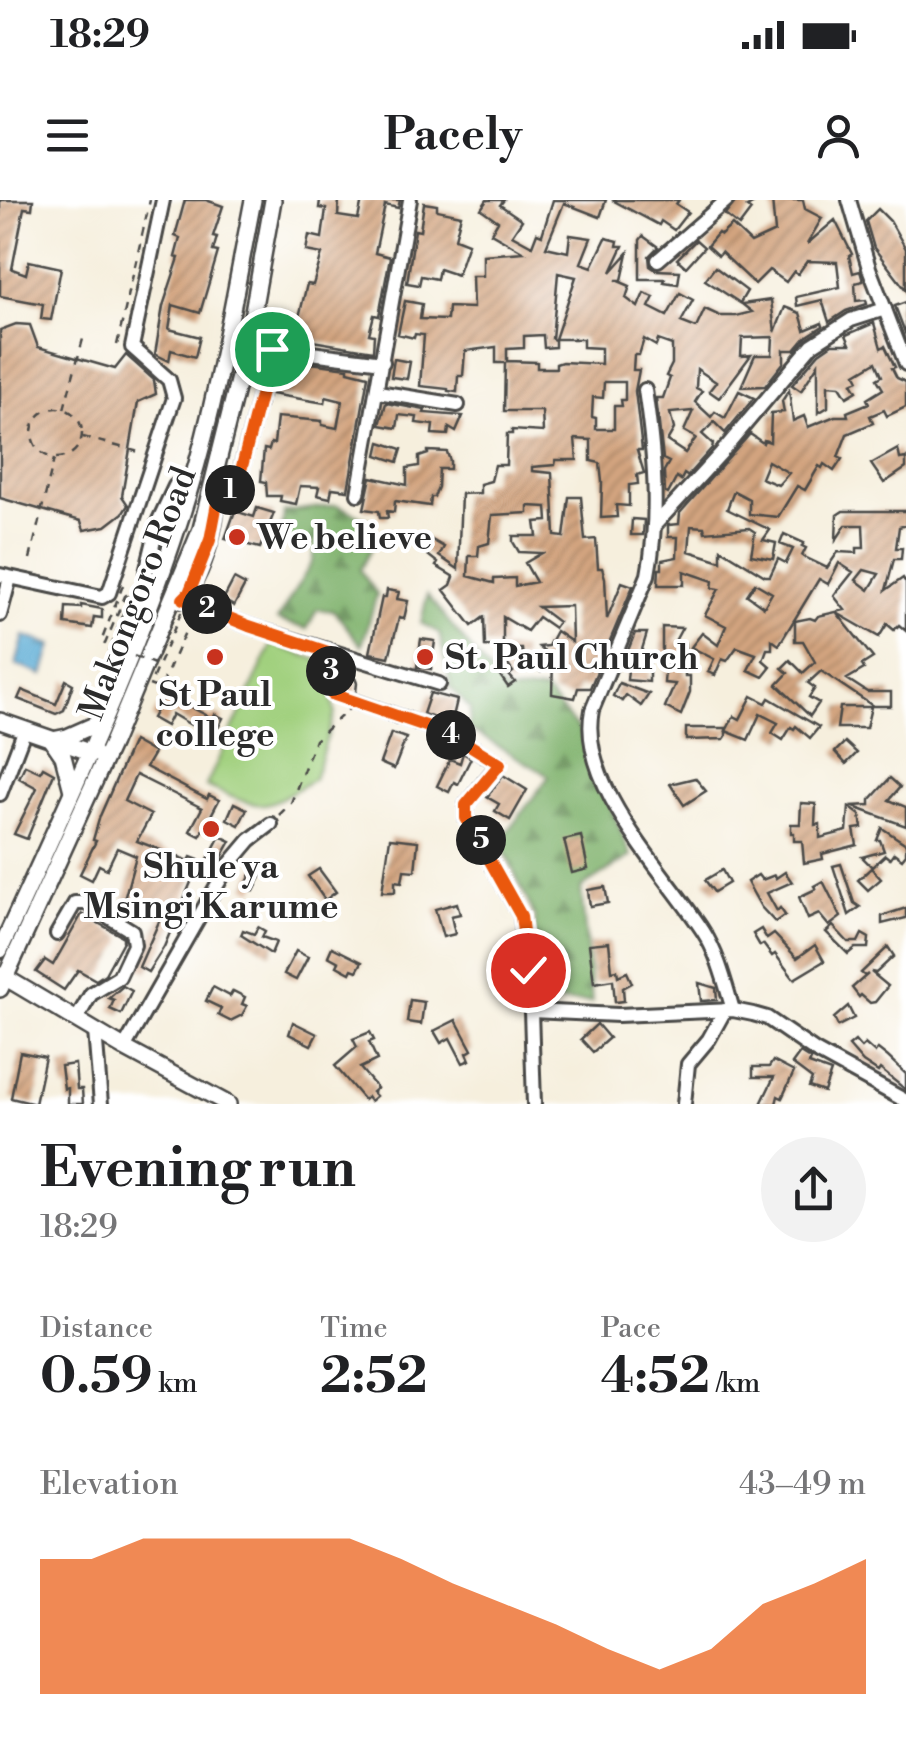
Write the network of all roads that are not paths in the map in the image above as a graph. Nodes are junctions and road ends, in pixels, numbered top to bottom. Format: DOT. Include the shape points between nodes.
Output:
graph roads {
  1 [pos="162,200"];
  2 [pos="253,200"];
  3 [pos="273,200"];
  4 [pos="410,200"];
  5 [pos="727,200"];
  6 [pos="849,200"];
  7 [pos="658,260"];
  8 [pos="885,309"];
  9 [pos="247,345"];
  10 [pos="272,349"];
  11 [pos="383,362"];
  12 [pos="906,364"];
  13 [pos="645,390"];
  14 [pos="378,392"];
  15 [pos="458,405"];
  16 [pos="228,418"];
  17 [pos="253,424"];
  18 [pos="242,465"];
  19 [pos="216,473"];
  20 [pos="194,475"];
  21 [pos="358,494"];
  22 [pos="654,526"];
  23 [pos="5,576"];
  24 [pos="153,593"];
  25 [pos="177,602"];
  26 [pos="0,615"];
  27 [pos="438,684"];
  28 [pos="357,702"];
  29 [pos="0,721"];
  30 [pos="101,722"];
  31 [pos="24,730"];
  32 [pos="52,740"];
  33 [pos="89,752"];
  34 [pos="105,758"];
  35 [pos="72,791"];
  36 [pos="0,794"];
  37 [pos="270,824"];
  38 [pos="58,934"];
  39 [pos="0,950"];
  40 [pos="2,980"];
  41 [pos="729,1010"];
  42 [pos="531,1011"];
  43 [pos="76,1020"];
  44 [pos="95,1032"];
  45 [pos="124,1048"];
  46 [pos="906,1102"];
  47 [pos="101,1104"];
  48 [pos="228,1104"];
  49 [pos="534,1104"];
  50 [pos="684,1104"];
  1 -- 23 [label="street" via="132,348 169,380 174,398 109,593 102,597"];
  2 -- 20 [label="main road, Makongoro Road"];
  3 -- 9 [label="main road, Makongoro Road"];
  4 -- 11 [label="street"];
  5 -- 7 [label="street"];
  6 -- 8 [label="street"];
  8 -- 12 [label="street"];
  8 -- 22 [label="street" via="851,320 812,345"];
  9 -- 10 [label="street"];
  9 -- 16 [label="main road, Makongoro Road"];
  10 -- 11 [label="street"];
  10 -- 17 [label="street"];
  11 -- 14 [label="street"];
  13 -- 22 [label="street"];
  14 -- 15 [label="street"];
  14 -- 21 [label="street"];
  16 -- 17 [label="street"];
  16 -- 19 [label="main road, Makongoro Road"];
  17 -- 18 [label="street"];
  19 -- 25 [label="main road, Makongoro Road"];
  19 -- 25 [label="street" via="210,540 189,593"];
  20 -- 24 [label="main road, Makongoro Road"];
  20 -- 24 [label="street" via="175,486 159,520 146,573"];
  22 -- 41 [label="street" via="648,575 588,729 592,754 622,816 706,934"];
  23 -- 26 [label="street"];
  24 -- 30 [label="main road, Makongoro Road"];
  25 -- 27 [label="street"];
  25 -- 34 [label="main road, Makongoro Road"];
  28 -- 42 [label="street" via="455,736 500,764 466,805 466,818 521,916"];
  29 -- 31 [label="main road"];
  30 -- 32 [label="main road"];
  30 -- 33 [label="main road, Makongoro Road"];
  31 -- 32 [label="main road"];
  31 -- 36 [label="street"];
  32 -- 33 [label="main road"];
  32 -- 35 [label="main road"];
  33 -- 34 [label="main road"];
  33 -- 35 [label="main road, Makongoro Road"];
  34 -- 40 [label="main road, Makongoro Road"];
  35 -- 39 [label="main road, Makongoro Road"];
  37 -- 45 [label="street" via="228,866"];
  38 -- 43 [label="street" via="75,904 132,931 134,946 120,977 91,994"];
  40 -- 43 [label="main road"];
  41 -- 42 [label="street"];
  41 -- 46 [label="street" via="767,1018"];
  41 -- 50 [label="street" via="688,1064"];
  42 -- 49 [label="street"];
  43 -- 44 [label="main road"];
  44 -- 45 [label="main road"];
  44 -- 47 [label="street"];
  45 -- 48 [label="main road"];
}
